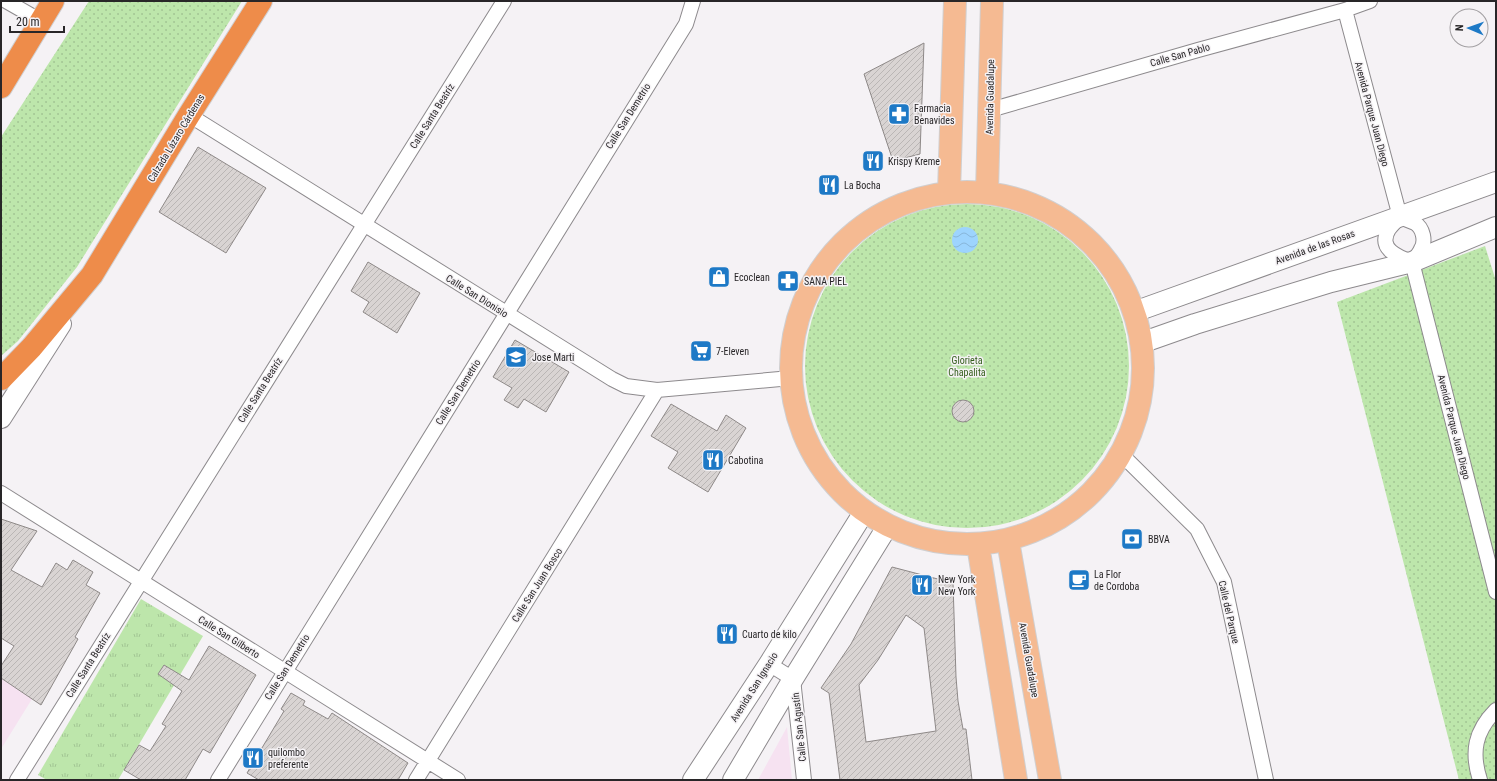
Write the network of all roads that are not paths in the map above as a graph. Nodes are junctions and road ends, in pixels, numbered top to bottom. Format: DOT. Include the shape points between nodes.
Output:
graph roads {
  1 [pos="6,1"];
  2 [pos="53,1"];
  3 [pos="261,1"];
  4 [pos="504,1"];
  5 [pos="693,1"];
  6 [pos="955,1"];
  7 [pos="992,1"];
  8 [pos="1370,1"];
  9 [pos="1345,10"];
  10 [pos="40,21"];
  11 [pos="1,87"];
  12 [pos="990,110"];
  13 [pos="189,115"];
  14 [pos="1496,182"];
  15 [pos="949,192"];
  16 [pos="987,192"];
  17 [pos="1400,217"];
  18 [pos="364,225"];
  19 [pos="1496,227"];
  20 [pos="1412,262"];
  21 [pos="92,275"];
  22 [pos="1134,312"];
  23 [pos="506,314"];
  24 [pos="1141,343"];
  25 [pos="791,378"];
  26 [pos="1,379"];
  27 [pos="657,390"];
  28 [pos="1,418"];
  29 [pos="1121,454"];
  30 [pos="1,493"];
  31 [pos="864,512"];
  32 [pos="887,526"];
  33 [pos="1008,541"];
  34 [pos="978,545"];
  35 [pos="140,581"];
  36 [pos="1496,592"];
  37 [pos="769,664"];
  38 [pos="285,672"];
  39 [pos="793,679"];
  40 [pos="1496,710"];
  41 [pos="428,761"];
  42 [pos="17,780"];
  43 [pos="218,780"];
  44 [pos="416,780"];
  45 [pos="458,780"];
  46 [pos="693,780"];
  47 [pos="733,780"];
  48 [pos="804,780"];
  49 [pos="1016,780"];
  50 [pos="1050,780"];
  51 [pos="1266,780"];
  52 [pos="1480,780"];
  1 -- 10 [label="street"];
  2 -- 10 [label="highway"];
  3 -- 13 [label="highway, Calzada Lázaro Cárdenas"];
  4 -- 18 [label="street, Calle Santa Beatríz"];
  5 -- 23 [label="street, Calle San Demetrio" via="686,24"];
  6 -- 15 [label="main road"];
  7 -- 12 [label="main road, Avenida Guadalupe"];
  8 -- 9 [label="street, Calle San Pablo"];
  9 -- 12 [label="street, Calle San Pablo"];
  9 -- 17 [label="street, Avenida Parque Juan Diego"];
  10 -- 11 [label="highway"];
  12 -- 16 [label="main road, Avenida Guadalupe"];
  13 -- 18 [label="street, Calle San Dionisio"];
  13 -- 21 [label="highway, Calzada Lázaro Cárdenas"];
  14 -- 17 [label="street, Avenida de las Rosas"];
  15 -- 16 [label="main road"];
  15 -- 25 [label="main road" via="895,206 869,221 845,240 825,262 802,306 791,353"];
  16 -- 22 [label="main road" via="1020,199 1050,212 1078,231 1102,254 1117,276"];
  17 -- 20 [label="street" via="1415,224 1424,235 1421,250"];
  17 -- 20 [label="street" via="1389,230 1387,244 1395,256"];
  17 -- 22 [label="street, Avenida de las Rosas"];
  18 -- 23 [label="street, Calle San Dionisio"];
  18 -- 35 [label="street, Calle Santa Beatríz"];
  19 -- 20 [label="street"];
  20 -- 24 [label="street" via="1331,282"];
  20 -- 36 [label="street, Avenida Parque Juan Diego"];
  21 -- 26 [label="highway, Calzada Lázaro Cárdenas" via="32,347"];
  21 -- 28 [label="street, Calzada Lázaro Cárdenas"];
  22 -- 24 [label="main road"];
  23 -- 27 [label="street, Calle San Dionisio" via="612,379 626,386"];
  23 -- 38 [label="street, Calle San Demetrio"];
  24 -- 29 [label="main road" via="1143,372 1140,400 1133,428"];
  25 -- 27 [label="street, Calle San Dionisio"];
  25 -- 31 [label="main road" via="801,429 812,453 830,480"];
  27 -- 41 [label="street, Calle San Juan Bosco"];
  29 -- 33 [label="main road" via="1100,484 1074,509 1043,528"];
  29 -- 51 [label="street, Calle del Parque" via="1197,529 1224,582"];
  30 -- 35 [label="street, Calle San Gilberto"];
  31 -- 32 [label="main road"];
  31 -- 37 [label="street, Avenida San Ignacio"];
  32 -- 34 [label="main road" via="924,540"];
  32 -- 39 [label="street"];
  33 -- 34 [label="main road"];
  33 -- 50 [label="main road, Avenida Guadalupe"];
  34 -- 49 [label="main road"];
  35 -- 38 [label="street, Calle San Gilberto"];
  35 -- 42 [label="street, Calle Santa Beatríz"];
  37 -- 39 [label="street, Calle San Agustín"];
  37 -- 46 [label="street, Avenida San Ignacio"];
  38 -- 41 [label="street, Calle San Gilberto"];
  38 -- 43 [label="street, Calle San Demetrio"];
  39 -- 47 [label="street"];
  39 -- 48 [label="street, Calle San Agustín"];
  40 -- 52 [label="street" via="1481,728 1477,741 1475,755"];
  41 -- 44 [label="street, Calle San Juan Bosco"];
  41 -- 45 [label="street, Calle San Gilberto"];
}
